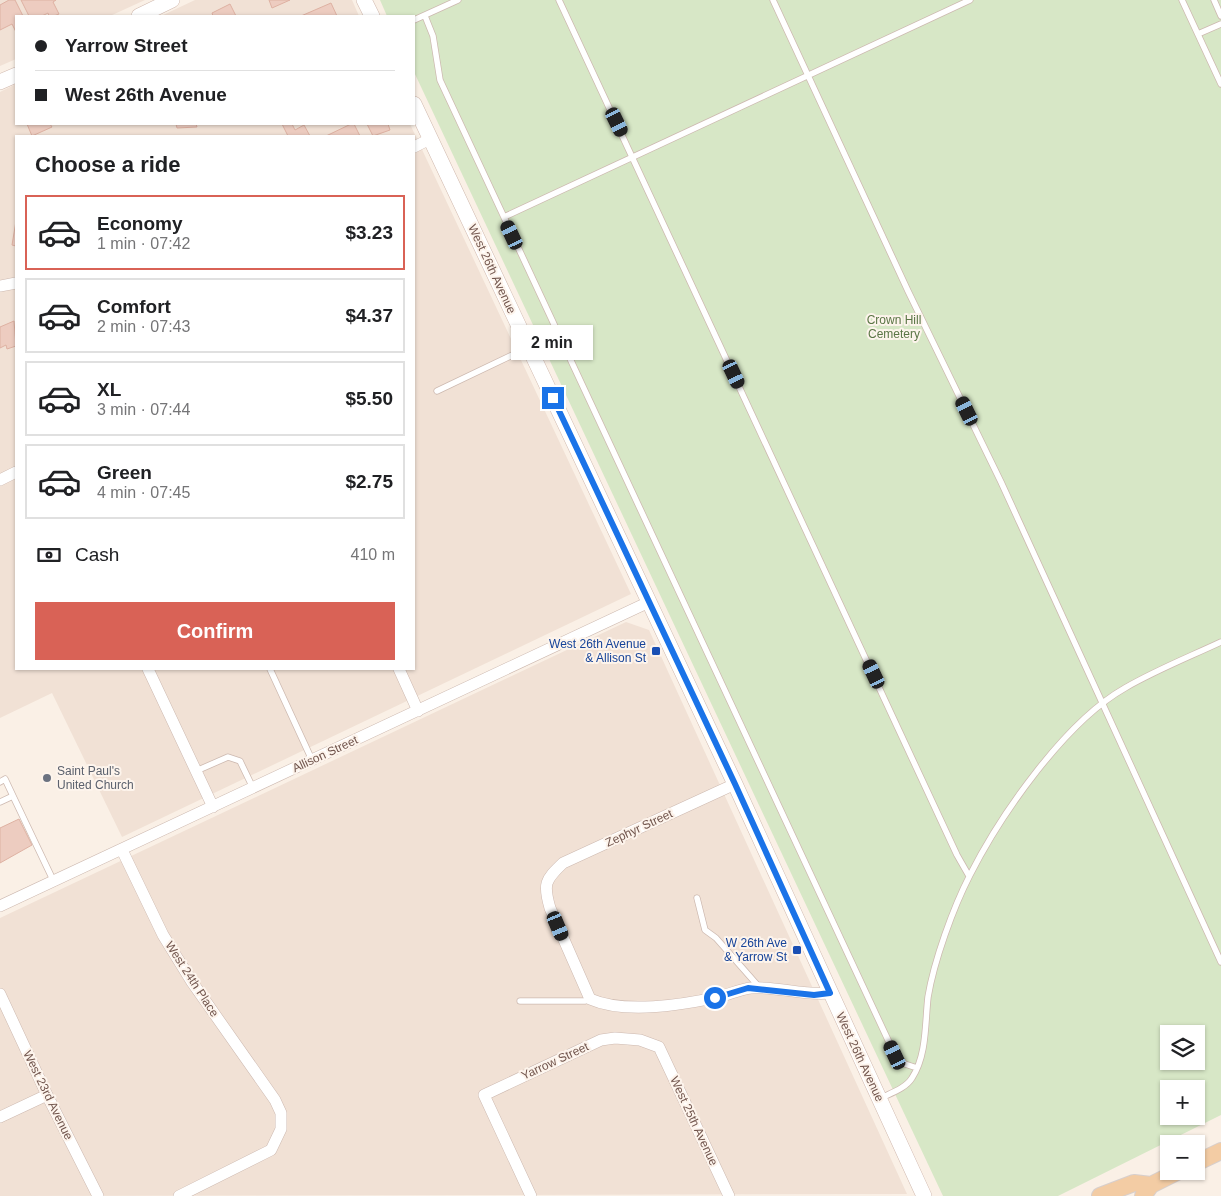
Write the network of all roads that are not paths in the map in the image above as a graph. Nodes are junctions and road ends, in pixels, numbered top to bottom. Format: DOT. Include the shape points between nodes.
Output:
graph roads {
  1 [pos="172,0"];
  2 [pos="364,0"];
  3 [pos="458,0"];
  4 [pos="560,0"];
  5 [pos="774,0"];
  6 [pos="970,0"];
  7 [pos="1182,0"];
  8 [pos="1214,0"];
  9 [pos="141,15"];
  10 [pos="372,15"];
  11 [pos="425,16"];
  12 [pos="1221,16"];
  13 [pos="415,20"];
  14 [pos="1221,24"];
  15 [pos="1198,34"];
  16 [pos="808,74"];
  17 [pos="15,75"];
  18 [pos="0,82"];
  19 [pos="1221,84"];
  20 [pos="415,106"];
  21 [pos="430,139"];
  22 [pos="415,146"];
  23 [pos="633,156"];
  24 [pos="504,217"];
  25 [pos="15,283"];
  26 [pos="0,286"];
  27 [pos="529,347"];
  28 [pos="437,391"];
  29 [pos="15,472"];
  30 [pos="0,480"];
  31 [pos="649,602"];
  32 [pos="1221,642"];
  33 [pos="148,670"];
  34 [pos="270,670"];
  35 [pos="399,670"];
  36 [pos="1103,703"];
  37 [pos="418,711"];
  38 [pos="312,760"];
  39 [pos="196,771"];
  40 [pos="0,782"];
  41 [pos="735,784"];
  42 [pos="253,788"];
  43 [pos="13,796"];
  44 [pos="0,802"];
  45 [pos="213,807"];
  46 [pos="122,850"];
  47 [pos="970,876"];
  48 [pos="54,882"];
  49 [pos="698,898"];
  50 [pos="0,906"];
  51 [pos="1221,962"];
  52 [pos="760,988"];
  53 [pos="830,993"];
  54 [pos="0,994"];
  55 [pos="590,998"];
  56 [pos="520,1001"];
  57 [pos="659,1047"];
  58 [pos="917,1068"];
  59 [pos="46,1095"];
  60 [pos="879,1099"];
  61 [pos="0,1117"];
  62 [pos="1221,1151"];
  63 [pos="1205,1159"];
  64 [pos="1164,1180"];
  65 [pos="1147,1190"];
  66 [pos="98,1196"];
  67 [pos="179,1196"];
  68 [pos="531,1196"];
  69 [pos="729,1196"];
  70 [pos="924,1196"];
  71 [pos="1100,1196"];
  1 -- 9 [label="street"];
  2 -- 10 [label="street"];
  3 -- 11 [label="lane"];
  4 -- 23 [label="lane"];
  5 -- 16 [label="lane"];
  6 -- 16 [label="lane"];
  7 -- 15 [label="lane"];
  8 -- 12 [label="lane"];
  11 -- 13 [label="lane"];
  11 -- 24 [label="lane" via="433,36 440,80"];
  14 -- 15 [label="lane"];
  15 -- 19 [label="lane"];
  16 -- 23 [label="lane"];
  16 -- 36 [label="lane"];
  17 -- 18 [label="street"];
  20 -- 21 [label="street, West 26th Avenue"];
  21 -- 22 [label="street"];
  21 -- 27 [label="street, West 26th Avenue"];
  23 -- 24 [label="lane"];
  23 -- 47 [label="lane" via="957,855"];
  24 -- 58 [label="lane" via="895,1055 905,1064"];
  25 -- 26 [label="street"];
  27 -- 28 [label="lane"];
  27 -- 31 [label="street, West 26th Avenue"];
  29 -- 30 [label="street"];
  31 -- 37 [label="street, Allison Street"];
  31 -- 41 [label="street, West 26th Avenue"];
  32 -- 36 [label="lane" via="1125,688"];
  33 -- 39 [label="street"];
  34 -- 38 [label="lane"];
  35 -- 37 [label="street"];
  36 -- 47 [label="lane" via="1066,738 1022,792"];
  36 -- 51 [label="lane"];
  37 -- 38 [label="street, Allison Street"];
  38 -- 42 [label="street, Allison Street"];
  39 -- 42 [label="lane" via="228,757 240,761"];
  39 -- 45 [label="street"];
  40 -- 43 [label="lane" via="5,779"];
  41 -- 53 [label="street, West 26th Avenue"];
  41 -- 55 [label="street, Zephyr Street" via="562,863 547,878 545,892 550,908"];
  42 -- 45 [label="street, Allison Street"];
  43 -- 44 [label="lane"];
  43 -- 48 [label="lane"];
  45 -- 46 [label="street, Allison Street"];
  46 -- 48 [label="street, Allison Street"];
  46 -- 67 [label="street, West 24th Place" via="163,935 281,1113 282,1129 271,1150"];
  47 -- 58 [label="lane" via="944,938 928,996 927,1025"];
  48 -- 50 [label="street, Allison Street"];
  49 -- 52 [label="lane" via="705,930"];
  52 -- 53 [label="street" via="814,995"];
  52 -- 55 [label="street" via="659,1006 611,1005"];
  53 -- 60 [label="street, West 26th Avenue"];
  54 -- 59 [label="street, West 23rd Avenue"];
  55 -- 56 [label="lane" via="585,1001"];
  57 -- 68 [label="street, Yarrow Street" via="640,1040 601,1040 484,1095"];
  57 -- 69 [label="street, West 25th Avenue"];
  58 -- 60 [label="lane" via="911,1080 900,1089"];
  59 -- 61 [label="street"];
  59 -- 66 [label="street, West 23rd Avenue"];
  60 -- 70 [label="street, West 26th Avenue"];
  62 -- 63 [label="main road"];
  64 -- 65 [label="main road"];
  65 -- 71 [label="main road" via="1134,1183"];
}
